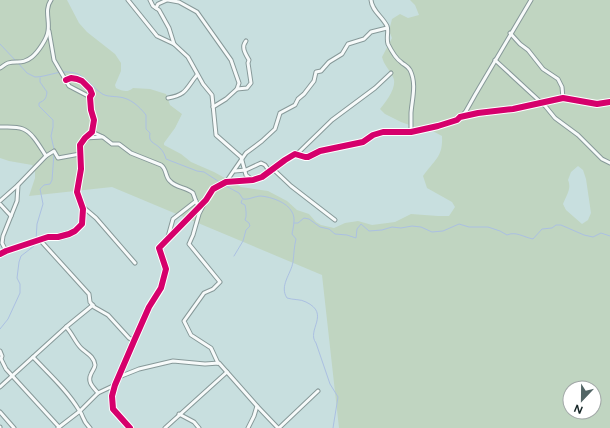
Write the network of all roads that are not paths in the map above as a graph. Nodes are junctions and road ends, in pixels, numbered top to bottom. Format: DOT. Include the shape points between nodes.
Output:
graph roads {
  1 [pos="51,0"];
  2 [pos="128,0"];
  3 [pos="150,0"];
  4 [pos="167,0"];
  5 [pos="372,0"];
  6 [pos="531,0"];
  7 [pos="156,8"];
  8 [pos="387,28"];
  9 [pos="48,31"];
  10 [pos="510,33"];
  11 [pos="246,41"];
  12 [pos="174,44"];
  13 [pos="495,60"];
  14 [pos="0,68"];
  15 [pos="391,73"];
  16 [pos="197,75"];
  17 [pos="66,80"];
  18 [pos="237,89"];
  19 [pos="90,97"];
  20 [pos="168,98"];
  21 [pos="563,98"];
  22 [pos="610,102"];
  23 [pos="540,103"];
  24 [pos="213,107"];
  25 [pos="460,117"];
  26 [pos="0,127"];
  27 [pos="92,132"];
  28 [pos="411,132"];
  29 [pos="103,137"];
  30 [pos="85,138"];
  31 [pos="80,154"];
  32 [pos="297,154"];
  33 [pos="46,156"];
  34 [pos="242,159"];
  35 [pos="610,164"];
  36 [pos="245,170"];
  37 [pos="235,171"];
  38 [pos="271,171"];
  39 [pos="253,180"];
  40 [pos="226,182"];
  41 [pos="18,185"];
  42 [pos="206,200"];
  43 [pos="0,201"];
  44 [pos="196,201"];
  45 [pos="0,204"];
  46 [pos="82,206"];
  47 [pos="198,207"];
  48 [pos="12,216"];
  49 [pos="335,220"];
  50 [pos="167,239"];
  51 [pos="40,240"];
  52 [pos="6,251"];
  53 [pos="0,254"];
  54 [pos="135,263"];
  55 [pos="93,305"];
  56 [pos="66,327"];
  57 [pos="134,341"];
  58 [pos="0,351"];
  59 [pos="33,357"];
  60 [pos="218,363"];
  61 [pos="6,369"];
  62 [pos="0,371"];
  63 [pos="227,372"];
  64 [pos="12,376"];
  65 [pos="118,378"];
  66 [pos="115,385"];
  67 [pos="0,387"];
  68 [pos="318,391"];
  69 [pos="98,393"];
  70 [pos="257,406"];
  71 [pos="80,411"];
  72 [pos="0,412"];
  73 [pos="179,414"];
  74 [pos="14,428"];
  75 [pos="58,428"];
  76 [pos="90,428"];
  77 [pos="130,428"];
  78 [pos="165,428"];
  79 [pos="199,428"];
  80 [pos="248,428"];
  81 [pos="279,428"];
  1 -- 9 [label="street" via="47,11"];
  2 -- 12 [label="street" via="157,36"];
  3 -- 7 [label="street"];
  4 -- 7 [label="street" via="158,4"];
  4 -- 18 [label="street" via="179,2 197,12 231,60 239,82"];
  5 -- 8 [label="street" via="372,6"];
  6 -- 10 [label="street"];
  7 -- 12 [label="street" via="169,28"];
  8 -- 28 [label="street" via="388,45 410,71 414,93"];
  8 -- 34 [label="street" via="371,32 364,39 348,44 342,54 321,71 316,72 314,81 295,105 280,113 276,129 248,151"];
  9 -- 14 [label="street" via="33,57 23,62 7,63"];
  9 -- 17 [label="street" via="54,60"];
  10 -- 13 [label="street"];
  10 -- 21 [label="street" via="528,50 539,66 558,79 562,86"];
  11 -- 18 [label="street" via="243,48 249,60 251,83 246,88"];
  12 -- 16 [label="street" via="188,57"];
  13 -- 23 [label="street"];
  13 -- 25 [label="street"];
  15 -- 32 [label="street" via="376,88 332,120"];
  16 -- 20 [label="street" via="187,90 176,97"];
  16 -- 24 [label="street" via="212,95"];
  17 -- 19 [label="street" via="69,86"];
  17 -- 19 [label="street" via="72,78 82,82 90,89"];
  18 -- 24 [label="street"];
  19 -- 27 [label="street" via="94,120"];
  21 -- 22 [label="street" via="597,104"];
  21 -- 23 [label="street"];
  23 -- 25 [label="street"];
  23 -- 35 [label="street"];
  24 -- 34 [label="street" via="216,135"];
  25 -- 28 [label="street" via="446,124"];
  26 -- 33 [label="street" via="23,129"];
  27 -- 29 [label="street"];
  27 -- 30 [label="street"];
  28 -- 32 [label="street" via="387,131 373,135 363,142 320,151 308,157"];
  29 -- 30 [label="street"];
  29 -- 44 [label="street" via="112,144 119,144 164,167 170,181 190,191"];
  30 -- 31 [label="street" via="80,145"];
  31 -- 33 [label="street" via="58,158 54,151"];
  31 -- 46 [label="street" via="81,169 77,192"];
  32 -- 38 [label="street" via="288,157"];
  33 -- 41 [label="street"];
  34 -- 36 [label="street"];
  34 -- 37 [label="street"];
  36 -- 37 [label="street"];
  36 -- 38 [label="street" via="262,163"];
  36 -- 39 [label="street" via="247,176"];
  37 -- 40 [label="street"];
  38 -- 39 [label="street"];
  38 -- 49 [label="street"];
  39 -- 40 [label="street"];
  40 -- 42 [label="street" via="213,189"];
  41 -- 43 [label="street"];
  41 -- 48 [label="street" via="17,201"];
  42 -- 47 [label="street"];
  42 -- 60 [label="street" via="188,244 220,282 204,293 184,321 191,335 211,348"];
  44 -- 47 [label="street"];
  44 -- 50 [label="street" via="173,219"];
  45 -- 48 [label="street"];
  46 -- 51 [label="street" via="83,222 75,231"];
  46 -- 54 [label="street" via="96,218"];
  47 -- 50 [label="street"];
  48 -- 52 [label="street" via="3,236 2,243"];
  50 -- 57 [label="street" via="159,248 166,269 160,288"];
  51 -- 52 [label="street"];
  51 -- 55 [label="street" via="89,294"];
  52 -- 53 [label="street"];
  55 -- 56 [label="street"];
  55 -- 57 [label="street" via="108,315"];
  56 -- 59 [label="street"];
  56 -- 69 [label="street" via="79,347 93,360 95,365 90,380"];
  57 -- 65 [label="street"];
  58 -- 61 [label="street"];
  59 -- 64 [label="street"];
  59 -- 71 [label="street"];
  60 -- 63 [label="street"];
  60 -- 65 [label="street" via="173,361 142,368"];
  61 -- 62 [label="street"];
  61 -- 64 [label="street"];
  63 -- 70 [label="street"];
  63 -- 73 [label="street"];
  64 -- 67 [label="street"];
  64 -- 75 [label="street"];
  65 -- 66 [label="street"];
  66 -- 69 [label="street"];
  66 -- 77 [label="street" via="112,409"];
  68 -- 81 [label="street"];
  69 -- 71 [label="street"];
  70 -- 80 [label="street"];
  70 -- 81 [label="street"];
  71 -- 75 [label="street"];
  71 -- 76 [label="street"];
  72 -- 74 [label="street"];
  73 -- 78 [label="street"];
  73 -- 79 [label="street" via="194,422"];
}
